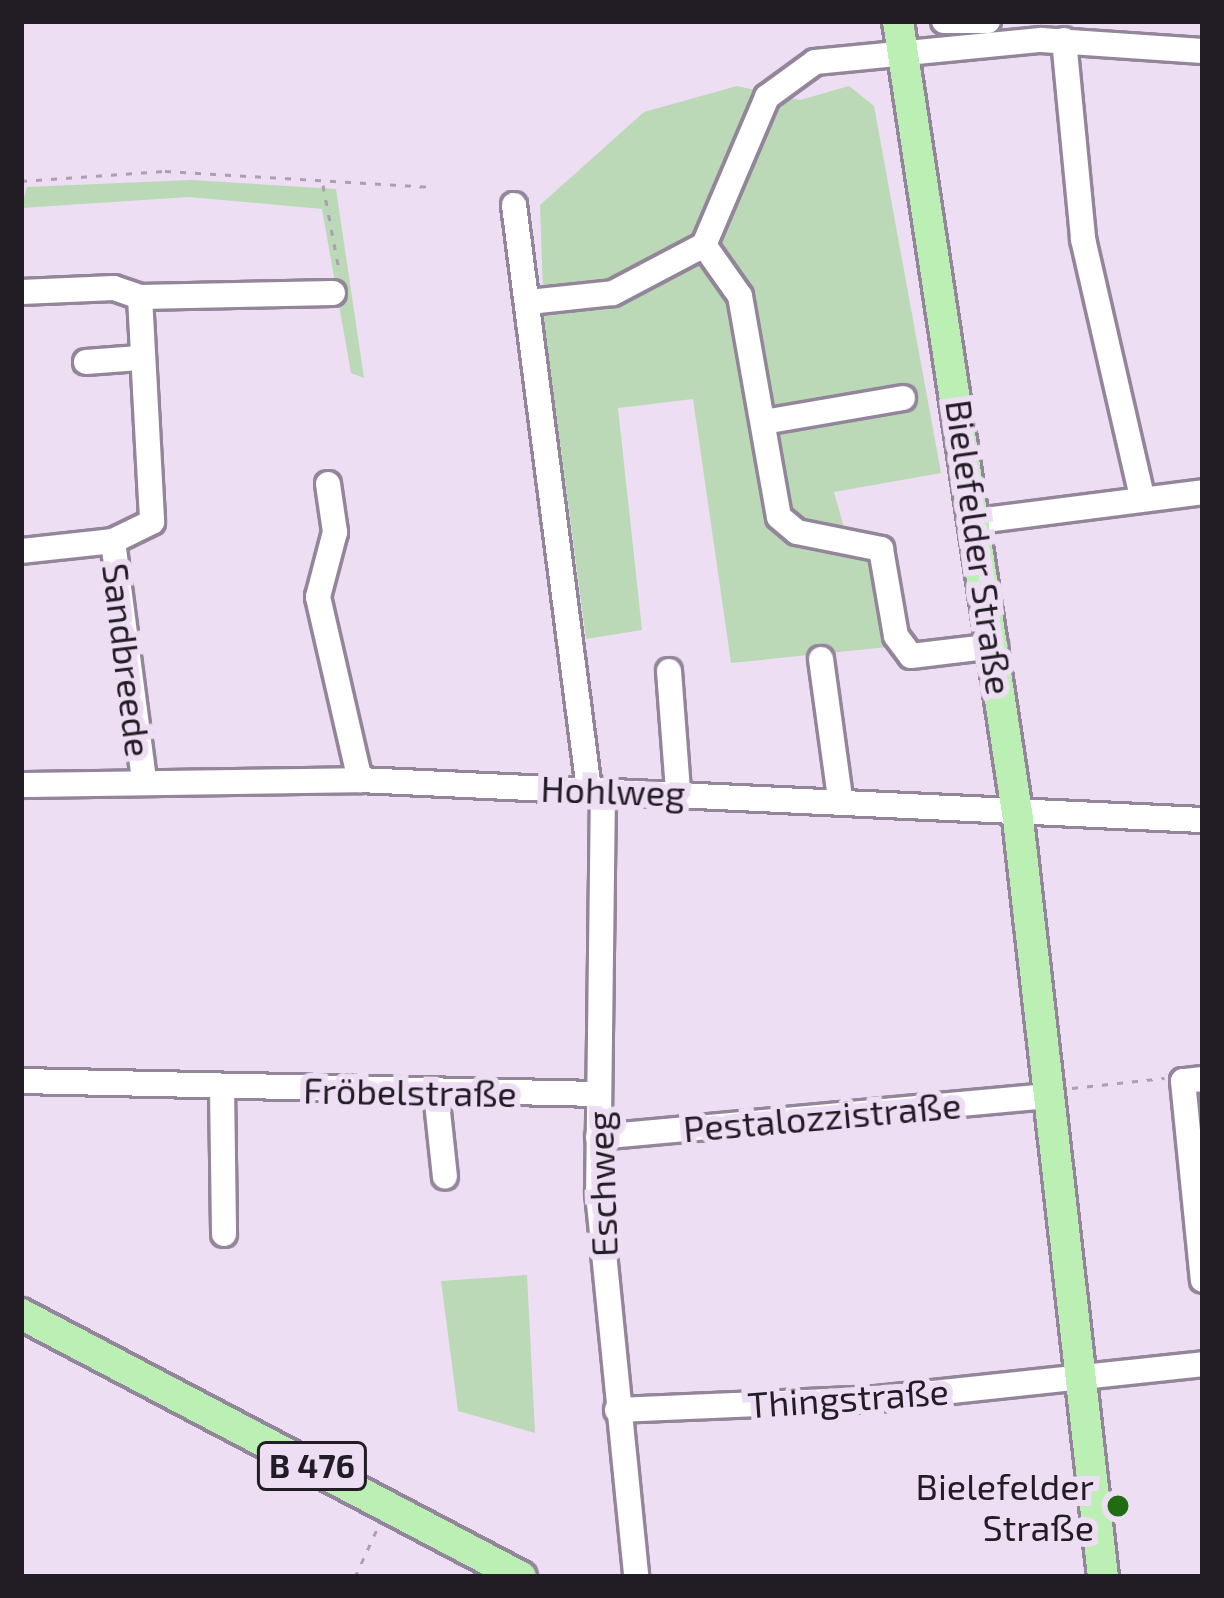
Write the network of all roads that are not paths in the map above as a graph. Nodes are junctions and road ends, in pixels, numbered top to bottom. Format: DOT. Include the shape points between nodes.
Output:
graph roads {
  1 [pos="898,21"];
  2 [pos="944,21"];
  3 [pos="994,29"];
  4 [pos="1064,40"];
  5 [pos="1203,51"];
  6 [pos="902,52"];
  7 [pos="514,206"];
  8 [pos="704,245"];
  9 [pos="21,292"];
  10 [pos="333,293"];
  11 [pos="140,297"];
  12 [pos="529,302"];
  13 [pos="139,358"];
  14 [pos="86,362"];
  15 [pos="903,398"];
  16 [pos="764,422"];
  17 [pos="328,484"];
  18 [pos="1203,492"];
  19 [pos="1142,497"];
  20 [pos="978,521"];
  21 [pos="113,542"];
  22 [pos="21,551"];
  23 [pos="994,646"];
  24 [pos="821,659"];
  25 [pos="669,671"];
  26 [pos="144,779"];
  27 [pos="360,780"];
  28 [pos="21,785"];
  29 [pos="596,790"];
  30 [pos="678,793"];
  31 [pos="840,798"];
  32 [pos="1018,819"];
  33 [pos="1203,820"];
  34 [pos="1193,1080"];
  35 [pos="21,1081"];
  36 [pos="222,1088"];
  37 [pos="436,1093"];
  38 [pos="1046,1093"];
  39 [pos="598,1094"];
  40 [pos="598,1137"];
  41 [pos="445,1177"];
  42 [pos="224,1234"];
  43 [pos="1203,1280"];
  44 [pos="21,1314"];
  45 [pos="1203,1364"];
  46 [pos="1078,1375"];
  47 [pos="617,1410"];
  48 [pos="521,1577"];
  49 [pos="636,1577"];
  50 [pos="1102,1577"];
  1 -- 6 [label="main road, Bielefelder Straße"];
  2 -- 3 [label="street"];
  3 -- 4 [label="street"];
  3 -- 6 [label="street"];
  4 -- 5 [label="street"];
  4 -- 19 [label="street" via="1083,239"];
  6 -- 8 [label="street" via="815,62 767,97"];
  6 -- 20 [label="main road, Bielefelder Straße"];
  7 -- 12 [label="street, Eschweg"];
  8 -- 12 [label="street" via="628,288"];
  8 -- 16 [label="street" via="740,296"];
  9 -- 11 [label="street" via="114,288"];
  10 -- 11 [label="street"];
  11 -- 13 [label="street, Sandbreede"];
  12 -- 29 [label="street, Eschweg"];
  13 -- 14 [label="street"];
  13 -- 21 [label="street, Sandbreede" via="152,523"];
  15 -- 16 [label="street"];
  16 -- 23 [label="street" via="779,518 797,532 880,549 896,636 911,656"];
  17 -- 27 [label="street" via="334,532 318,597"];
  18 -- 19 [label="street"];
  19 -- 20 [label="street"];
  20 -- 23 [label="main road, Bielefelder Straße"];
  21 -- 22 [label="street, Sandbreede"];
  21 -- 26 [label="street, Sandbreede"];
  23 -- 32 [label="main road, Bielefelder Straße"];
  24 -- 31 [label="street"];
  25 -- 30 [label="street"];
  26 -- 27 [label="street, Hohlweg"];
  26 -- 28 [label="street, Hohlweg"];
  27 -- 29 [label="street, Hohlweg"];
  29 -- 30 [label="street, Hohlweg"];
  29 -- 39 [label="street, Eschweg"];
  30 -- 31 [label="street, Hohlweg"];
  31 -- 32 [label="street, Hohlweg"];
  32 -- 33 [label="street, Hohlweg"];
  32 -- 38 [label="main road, Bielefelder Straße"];
  34 -- 43 [label="street"];
  35 -- 36 [label="street, Fröbelstraße"];
  36 -- 37 [label="street, Fröbelstraße"];
  36 -- 42 [label="street"];
  37 -- 39 [label="street, Fröbelstraße"];
  37 -- 41 [label="street"];
  38 -- 40 [label="street, Pestalozzistraße"];
  38 -- 46 [label="main road, Bielefelder Straße"];
  39 -- 40 [label="street, Eschweg"];
  40 -- 47 [label="street, Eschweg"];
  44 -- 48 [label="main road, B 476"];
  45 -- 46 [label="street, Thingstraße"];
  46 -- 47 [label="street, Thingstraße"];
  46 -- 50 [label="main road, Bielefelder Straße"];
  47 -- 49 [label="street, Eschweg"];
}
